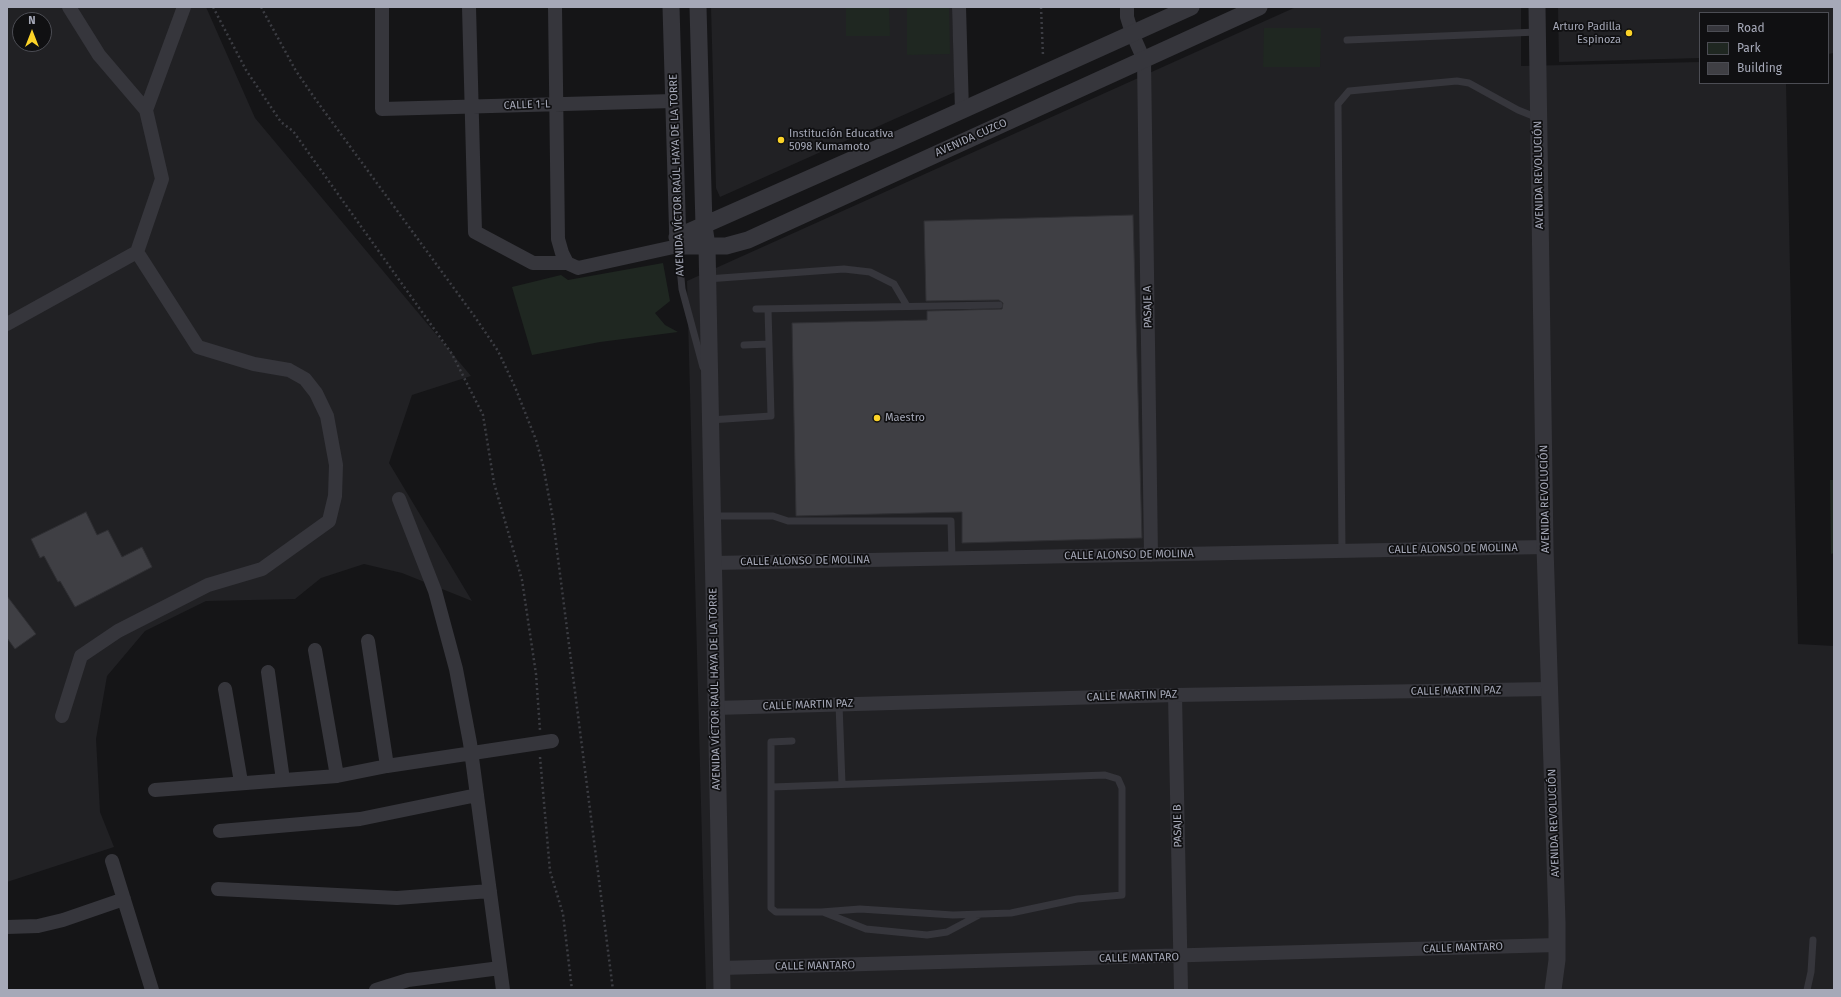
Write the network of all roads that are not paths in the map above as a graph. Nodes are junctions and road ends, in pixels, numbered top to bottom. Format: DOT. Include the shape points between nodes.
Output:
graph roads {
  1 [pos="69,7"];
  2 [pos="184,7"];
  3 [pos="382,7"];
  4 [pos="469,7"];
  5 [pos="555,7"];
  6 [pos="671,7"];
  7 [pos="698,7"];
  8 [pos="959,7"];
  9 [pos="1127,7"];
  10 [pos="1191,7"];
  11 [pos="1259,7"];
  12 [pos="1537,7"];
  13 [pos="1537,32"];
  14 [pos="1132,33"];
  15 [pos="1347,40"];
  16 [pos="1144,60"];
  17 [pos="673,101"];
  18 [pos="556,104"];
  19 [pos="471,106"];
  20 [pos="146,110"];
  21 [pos="962,111"];
  22 [pos="1538,118"];
  23 [pos="704,226"];
  24 [pos="678,241"];
  25 [pos="706,246"];
  26 [pos="138,252"];
  27 [pos="567,263"];
  28 [pos="707,279"];
  29 [pos="999,304"];
  30 [pos="907,306"];
  31 [pos="756,309"];
  32 [pos="768,309"];
  33 [pos="7,324"];
  34 [pos="769,344"];
  35 [pos="744,345"];
  36 [pos="709,388"];
  37 [pos="710,420"];
  38 [pos="399,499"];
  39 [pos="712,516"];
  40 [pos="1545,547"];
  41 [pos="1342,551"];
  42 [pos="1151,554"];
  43 [pos="952,558"];
  44 [pos="713,563"];
  45 [pos="368,641"];
  46 [pos="315,650"];
  47 [pos="268,672"];
  48 [pos="224,689"];
  49 [pos="1550,689"];
  50 [pos="1175,695"];
  51 [pos="839,704"];
  52 [pos="715,708"];
  53 [pos="62,716"];
  54 [pos="546,741"];
  55 [pos="792,741"];
  56 [pos="472,754"];
  57 [pos="387,766"];
  58 [pos="337,776"];
  59 [pos="282,780"];
  60 [pos="241,782"];
  61 [pos="842,784"];
  62 [pos="772,787"];
  63 [pos="154,790"];
  64 [pos="477,795"];
  65 [pos="220,830"];
  66 [pos="112,861"];
  67 [pos="218,889"];
  68 [pos="490,891"];
  69 [pos="124,899"];
  70 [pos="821,912"];
  71 [pos="982,914"];
  72 [pos="7,927"];
  73 [pos="1813,940"];
  74 [pos="1557,945"];
  75 [pos="1180,956"];
  76 [pos="500,968"];
  77 [pos="721,968"];
  78 [pos="401,986"];
  79 [pos="152,990"];
  80 [pos="376,990"];
  81 [pos="503,990"];
  82 [pos="722,990"];
  83 [pos="1181,990"];
  84 [pos="1553,990"];
  85 [pos="1807,990"];
  1 -- 20 [label="street" via="99,55"];
  2 -- 20 [label="street"];
  3 -- 19 [label="street, CALLE 1-L" via="382,109"];
  4 -- 19 [label="street"];
  5 -- 18 [label="street"];
  6 -- 17 [label="street, AVENIDA VÍCTOR RAÚL HAYA DE LA TORRE"];
  7 -- 23 [label="street, AVENIDA VÍCTOR RAÚL HAYA DE LA TORRE"];
  8 -- 21 [label="street"];
  9 -- 14 [label="street"];
  10 -- 14 [label="street"];
  11 -- 16 [label="street, AVENIDA CUZCO"];
  12 -- 13 [label="street, AVENIDA REVOLUCIÓN"];
  13 -- 15 [label="lane"];
  13 -- 22 [label="street, AVENIDA REVOLUCIÓN"];
  14 -- 16 [label="street"];
  14 -- 21 [label="street"];
  16 -- 25 [label="street, AVENIDA CUZCO" via="748,240 734,245"];
  16 -- 42 [label="street, PASAJE A"];
  17 -- 18 [label="street, CALLE 1-L"];
  17 -- 24 [label="street, AVENIDA VÍCTOR RAÚL HAYA DE LA TORRE"];
  18 -- 19 [label="street, CALLE 1-L"];
  18 -- 27 [label="street" via="558,239"];
  19 -- 27 [label="street" via="475,232 533,263"];
  20 -- 26 [label="street" via="162,179"];
  21 -- 23 [label="street"];
  22 -- 40 [label="street, AVENIDA REVOLUCIÓN"];
  22 -- 41 [label="lane" via="1473,85 1457,81 1349,91 1338,104"];
  23 -- 24 [label="street"];
  23 -- 25 [label="street, AVENIDA VÍCTOR RAÚL HAYA DE LA TORRE"];
  24 -- 25 [label="street, AVENIDA CUZCO"];
  24 -- 27 [label="street" via="578,268"];
  24 -- 36 [label="lane, AVENIDA VÍCTOR RAÚL HAYA DE LA TORRE" via="682,289"];
  25 -- 28 [label="street, AVENIDA VÍCTOR RAÚL HAYA DE LA TORRE"];
  26 -- 33 [label="street"];
  26 -- 53 [label="street" via="198,347 254,364 289,370 305,379 316,393 327,416 336,465 335,496 329,521 262,569 208,585 118,631 81,656"];
  28 -- 30 [label="lane" via="844,269 864,271 894,284"];
  28 -- 36 [label="street, AVENIDA VÍCTOR RAÚL HAYA DE LA TORRE"];
  29 -- 30 [label="lane"];
  30 -- 32 [label="lane"];
  31 -- 32 [label="lane"];
  32 -- 34 [label="lane"];
  34 -- 35 [label="lane"];
  34 -- 37 [label="lane" via="771,416"];
  36 -- 37 [label="street, AVENIDA VÍCTOR RAÚL HAYA DE LA TORRE"];
  37 -- 39 [label="street, AVENIDA VÍCTOR RAÚL HAYA DE LA TORRE"];
  38 -- 56 [label="street" via="435,591 456,669"];
  39 -- 43 [label="lane" via="773,516 788,521 951,521"];
  39 -- 44 [label="street, AVENIDA VÍCTOR RAÚL HAYA DE LA TORRE"];
  40 -- 41 [label="street, CALLE ALONSO DE MOLINA"];
  40 -- 49 [label="street, AVENIDA REVOLUCIÓN"];
  41 -- 42 [label="street, CALLE ALONSO DE MOLINA"];
  42 -- 43 [label="street, CALLE ALONSO DE MOLINA"];
  43 -- 44 [label="street, CALLE ALONSO DE MOLINA"];
  44 -- 52 [label="street, AVENIDA VÍCTOR RAÚL HAYA DE LA TORRE"];
  45 -- 57 [label="street"];
  46 -- 58 [label="street"];
  47 -- 59 [label="street"];
  48 -- 60 [label="street"];
  49 -- 50 [label="street, CALLE MARTIN PAZ"];
  49 -- 74 [label="street, AVENIDA REVOLUCIÓN"];
  50 -- 51 [label="street, CALLE MARTIN PAZ"];
  50 -- 75 [label="street, PASAJE B"];
  51 -- 52 [label="street, CALLE MARTIN PAZ"];
  51 -- 61 [label="lane"];
  52 -- 77 [label="street, AVENIDA VÍCTOR RAÚL HAYA DE LA TORRE"];
  54 -- 56 [label="street"];
  55 -- 62 [label="lane" via="771,742"];
  56 -- 57 [label="street"];
  56 -- 64 [label="street"];
  57 -- 58 [label="street"];
  58 -- 59 [label="street"];
  59 -- 60 [label="street"];
  60 -- 63 [label="street"];
  61 -- 62 [label="lane"];
  61 -- 71 [label="lane" via="1105,775 1118,778 1122,788 1122,895 1077,899 1012,913"];
  62 -- 70 [label="lane" via="771,908 776,912"];
  64 -- 65 [label="street" via="360,819"];
  64 -- 68 [label="street"];
  66 -- 69 [label="street"];
  67 -- 68 [label="street" via="397,898"];
  68 -- 76 [label="street"];
  69 -- 72 [label="street" via="38,926"];
  69 -- 79 [label="street"];
  70 -- 71 [label="lane" via="860,909 953,915"];
  70 -- 71 [label="lane" via="866,928 927,936 947,932"];
  73 -- 85 [label="lane"];
  74 -- 75 [label="street, CALLE MANTARO"];
  74 -- 84 [label="street, AVENIDA REVOLUCIÓN"];
  75 -- 77 [label="street, CALLE MANTARO"];
  75 -- 83 [label="street"];
  76 -- 78 [label="street"];
  76 -- 81 [label="street"];
  77 -- 82 [label="street, AVENIDA VÍCTOR RAÚL HAYA DE LA TORRE"];
  78 -- 80 [label="street"];
}
